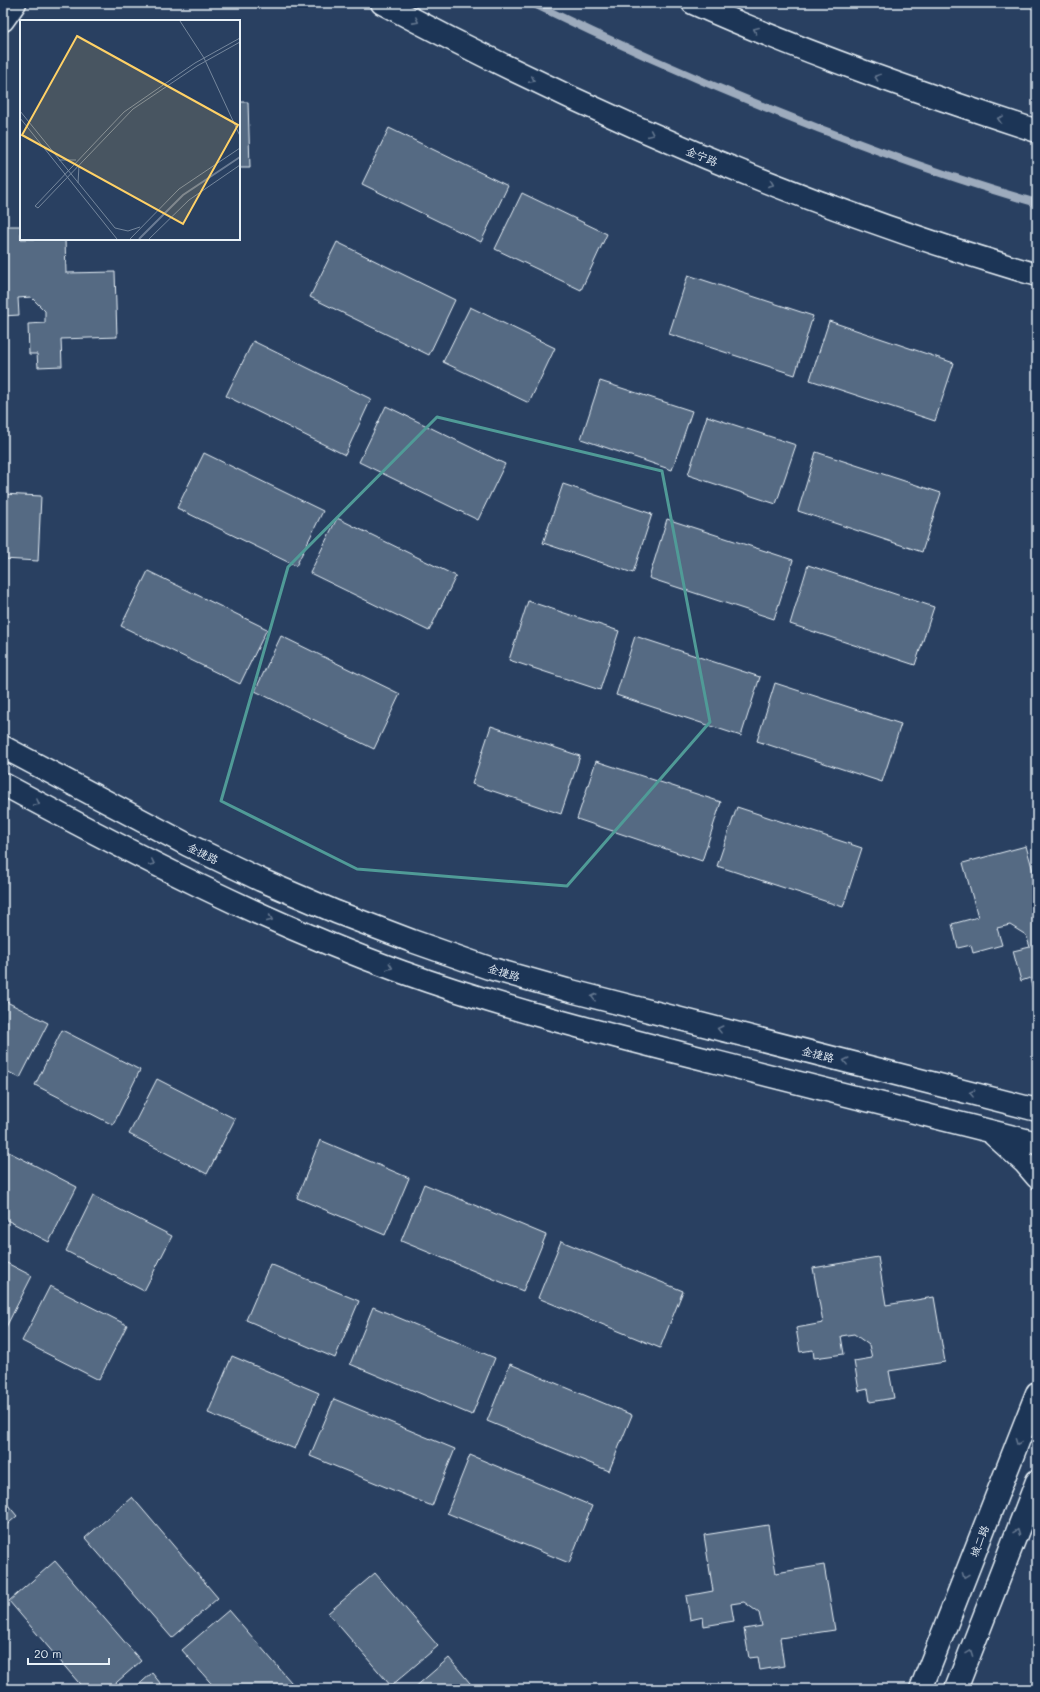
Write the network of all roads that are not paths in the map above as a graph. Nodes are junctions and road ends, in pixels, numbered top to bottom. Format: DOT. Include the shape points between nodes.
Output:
graph roads {
  1 [pos="15,3"];
  2 [pos="382,3"];
  3 [pos="693,3"];
  4 [pos="3,20"];
  5 [pos="1037,131"];
  6 [pos="1037,275"];
  7 [pos="3,747"];
  8 [pos="3,784"];
  9 [pos="1037,1099"];
  10 [pos="1004,1101"];
  11 [pos="1037,1110"];
  12 [pos="988,1131"];
  13 [pos="1037,1143"];
  14 [pos="1037,1177"];
  15 [pos="1037,1393"];
  16 [pos="1037,1481"];
  17 [pos="921,1689"];
  18 [pos="956,1689"];
  1 -- 4 [label="street"];
  2 -- 6 [label="street, 金宁路, one-way" via="554,91 668,142 776,186 886,226"];
  5 -- 3 [label="street, one-way" via="825,58"];
  10 -- 7 [label="street, 金捷路, one-way" via="567,990 489,968 412,941 255,877 182,842"];
  8 -- 12 [label="street, one-way" via="127,851 235,904 401,972 558,1022"];
  9 -- 10 [label="street"];
  10 -- 11 [label="street, 金捷路"];
  12 -- 13 [label="street"];
  12 -- 14 [label="street" via="1026,1162"];
  15 -- 17 [label="street, 城二路, one-way"];
  18 -- 16 [label="street, one-way"];
}
